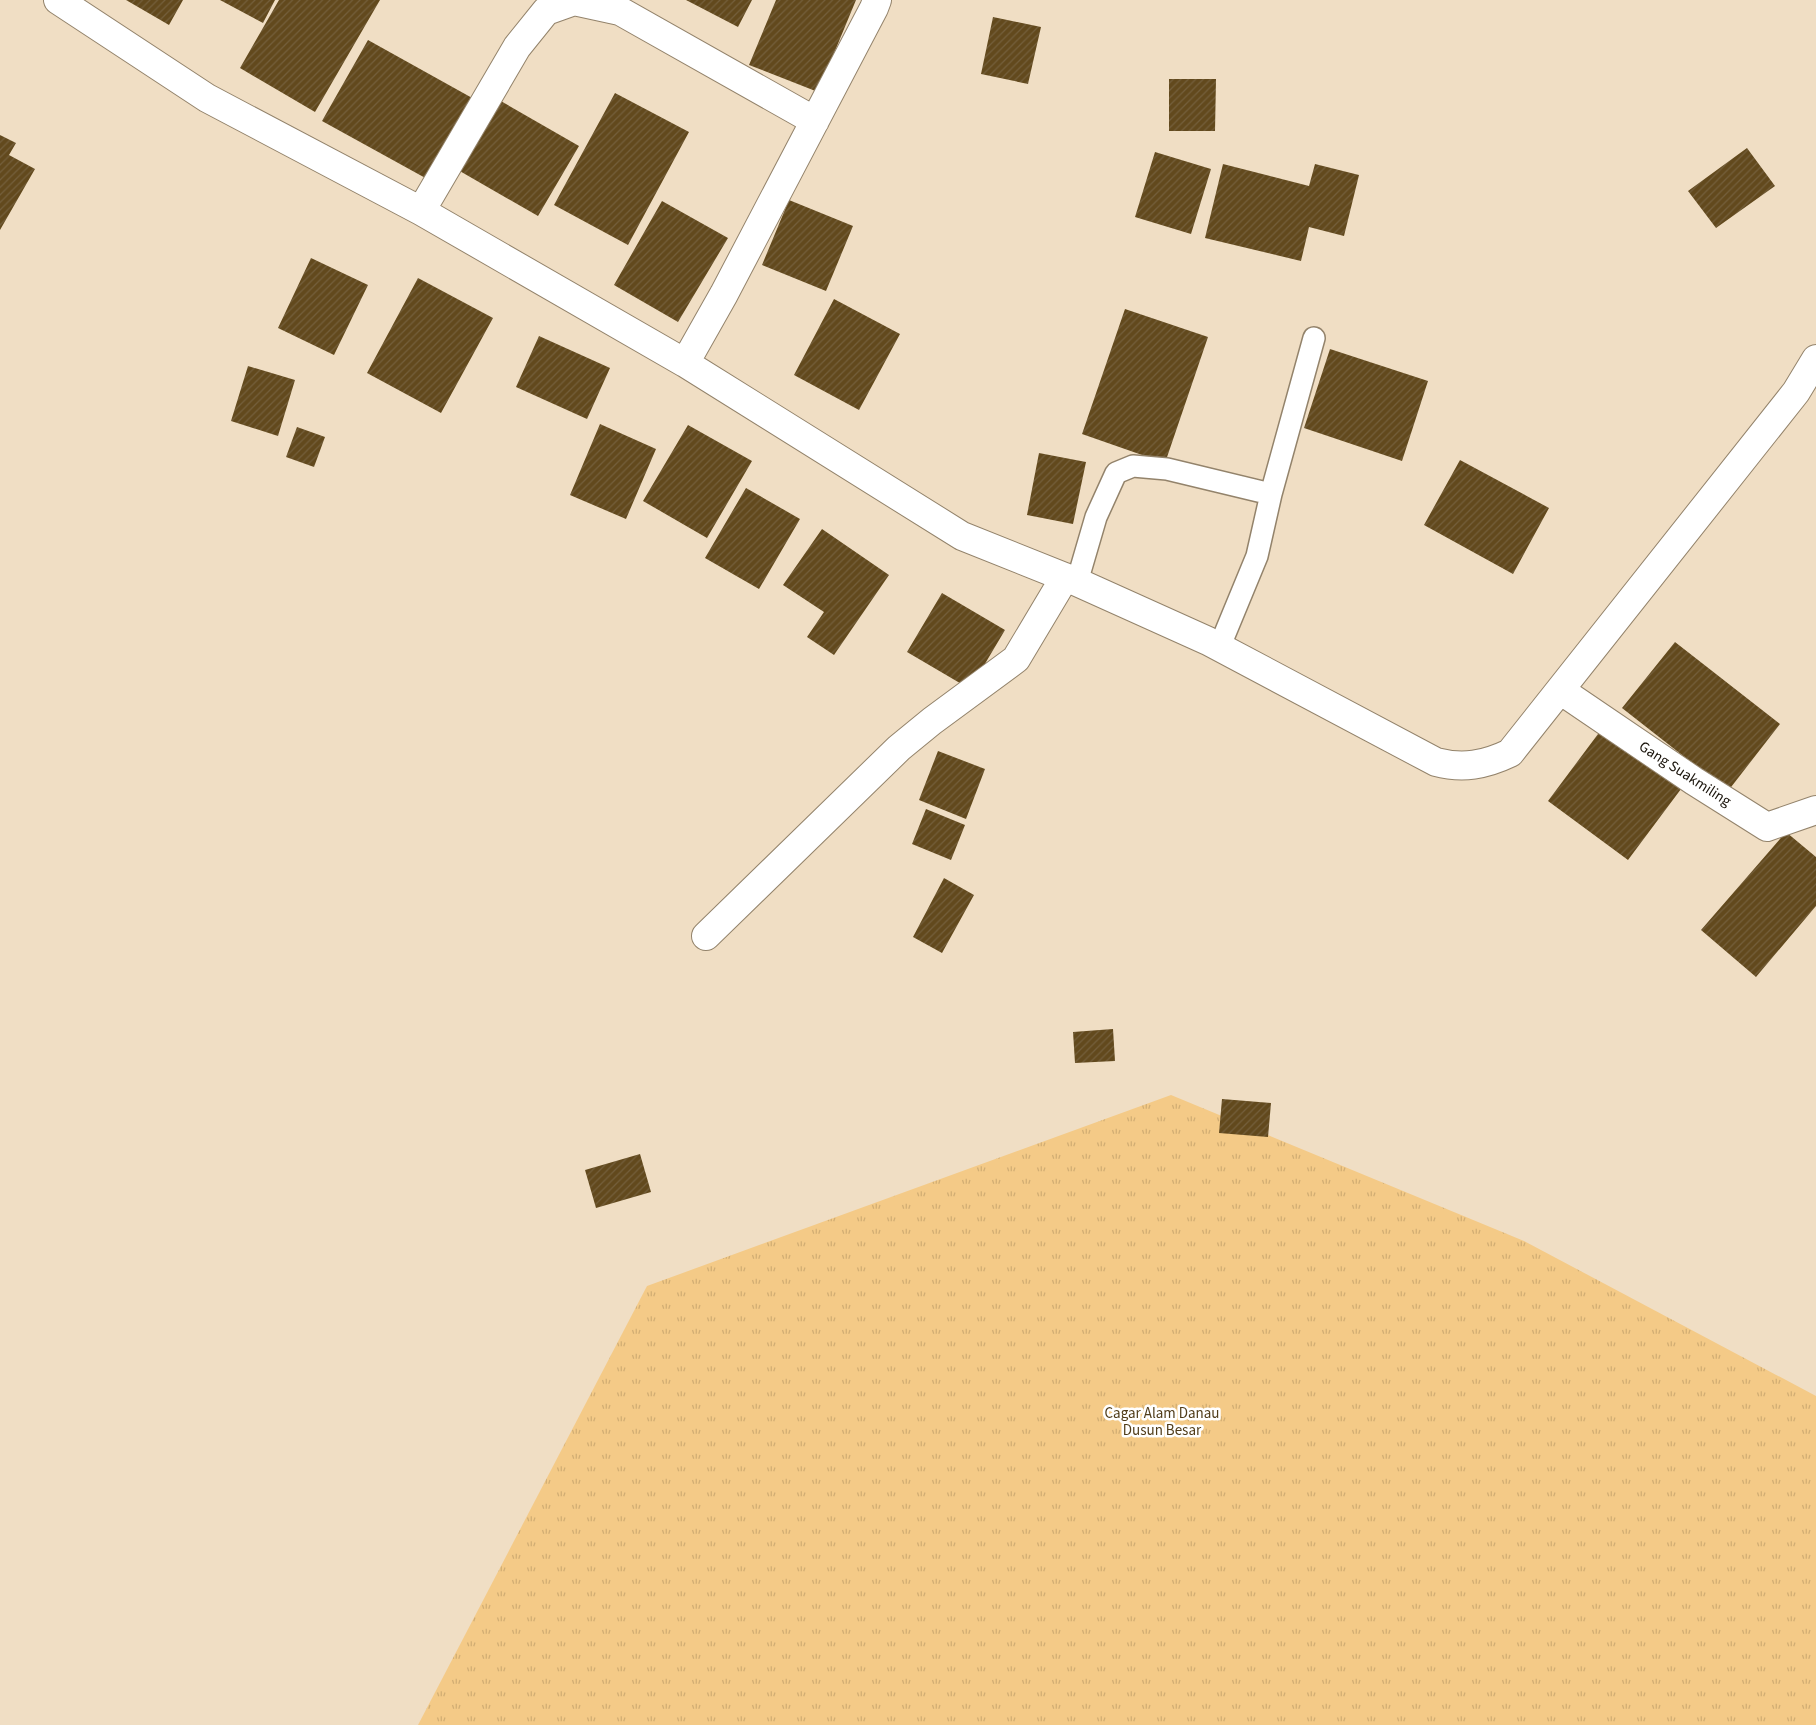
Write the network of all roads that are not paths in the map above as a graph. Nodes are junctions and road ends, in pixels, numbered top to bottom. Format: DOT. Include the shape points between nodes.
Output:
graph roads {
  1 [pos="58,0"];
  2 [pos="574,0"];
  3 [pos="877,0"];
  4 [pos="815,121"];
  5 [pos="421,211"];
  6 [pos="1314,338"];
  7 [pos="1816,359"];
  8 [pos="685,363"];
  9 [pos="1271,494"];
  10 [pos="1071,580"];
  11 [pos="1219,648"];
  12 [pos="1560,690"];
  13 [pos="1816,810"];
  14 [pos="706,936"];
  1 -- 5 [label="street" via="207,98"];
  2 -- 4 [label="street" via="620,11"];
  2 -- 5 [label="street" via="546,11 517,47"];
  3 -- 4 [label="street"];
  4 -- 8 [label="street"];
  5 -- 8 [label="street"];
  6 -- 9 [label="lane"];
  7 -- 12 [label="street" via="1796,392"];
  8 -- 10 [label="street" via="962,536"];
  9 -- 10 [label="lane" via="1167,469 1133,466 1116,473"];
  9 -- 11 [label="lane" via="1257,556"];
  10 -- 11 [label="street"];
  10 -- 14 [label="street" via="1016,659 899,748"];
  11 -- 12 [label="street" via="1445,764 1468,766 1493,762 1510,753"];
  12 -- 13 [label="street, Gang Suakmiling" via="1767,827"];
}
